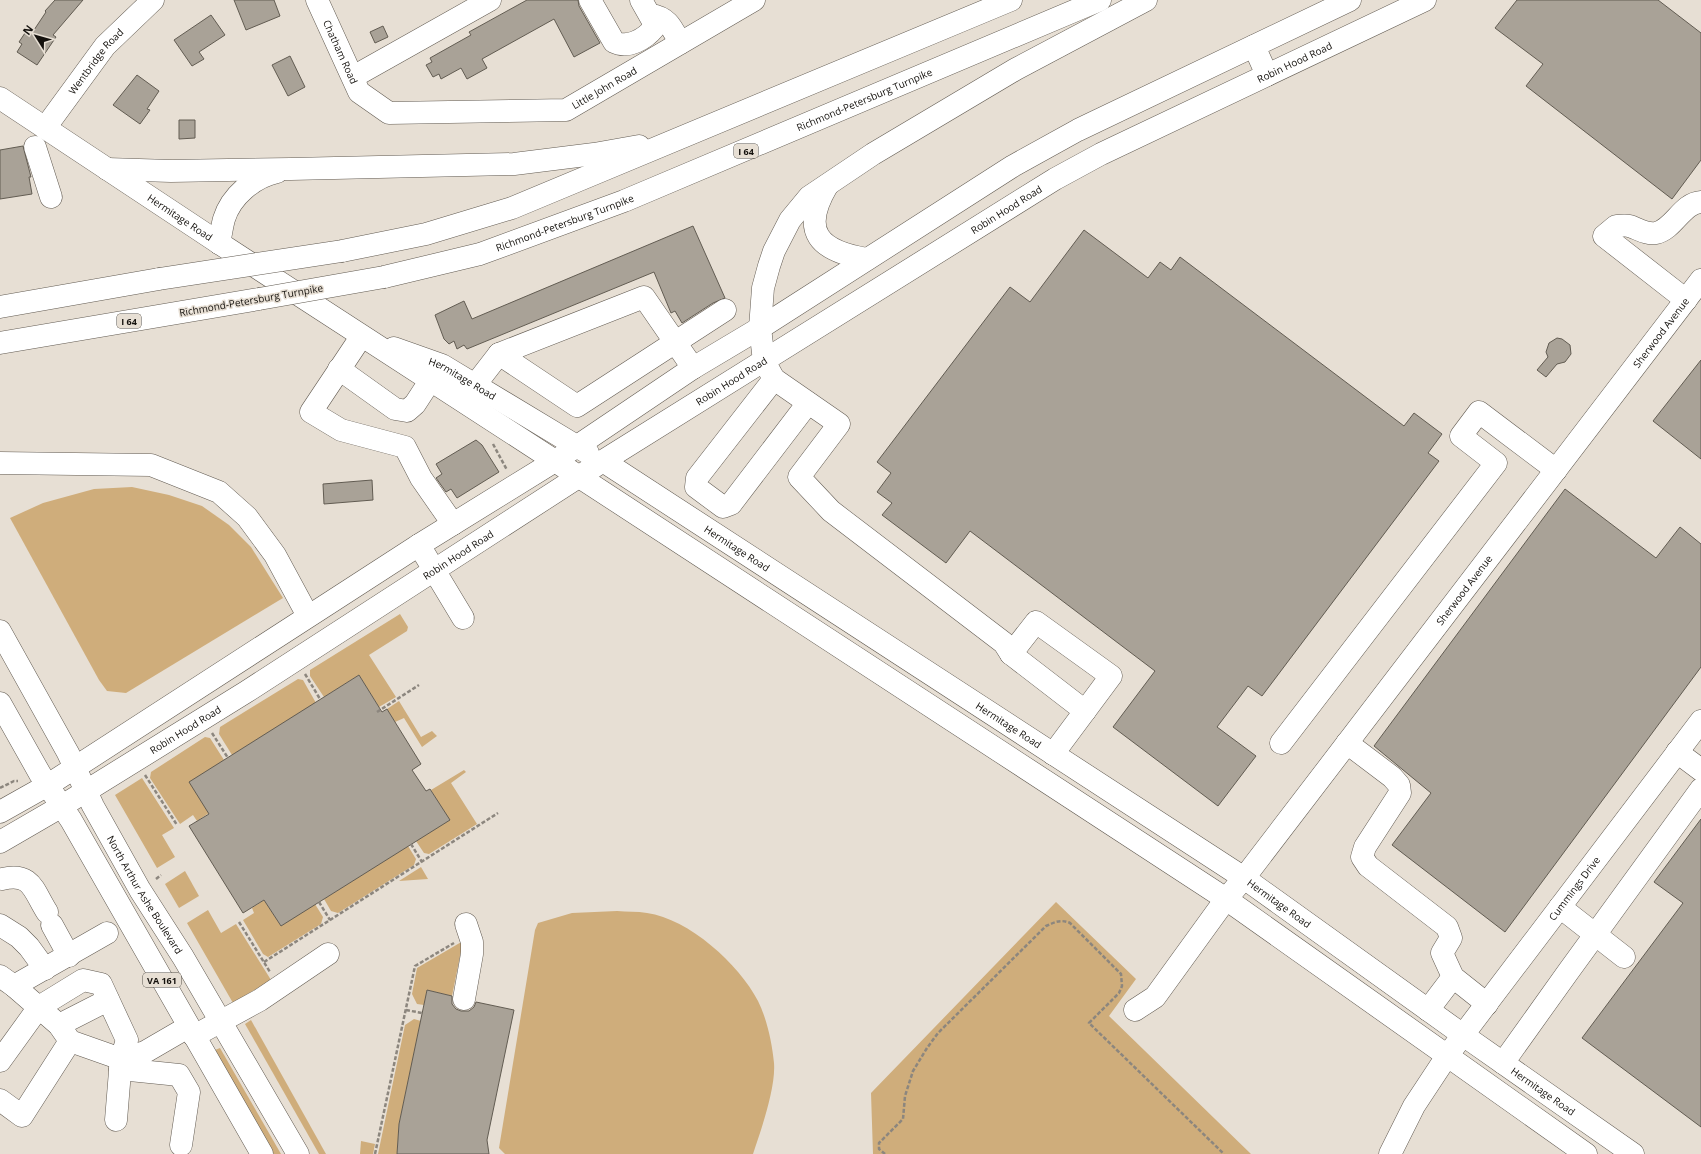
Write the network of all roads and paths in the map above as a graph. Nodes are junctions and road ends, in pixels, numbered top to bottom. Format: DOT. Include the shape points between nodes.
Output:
graph roads {
  1 [pos="153,0"];
  2 [pos="317,0"];
  3 [pos="490,0"];
  4 [pos="590,0"];
  5 [pos="754,0"];
  6 [pos="1012,0"];
  7 [pos="1100,0"];
  8 [pos="1146,0"];
  9 [pos="1350,0"];
  10 [pos="1425,0"];
  11 [pos="646,7"];
  12 [pos="680,43"];
  13 [pos="1254,46"];
  14 [pos="1267,75"];
  15 [pos="353,77"];
  16 [pos="0,98"];
  17 [pos="389,113"];
  18 [pos="45,128"];
  19 [pos="682,138"];
  20 [pos="35,147"];
  21 [pos="107,169"];
  22 [pos="292,169"];
  23 [pos="828,186"];
  24 [pos="51,197"];
  25 [pos="1701,202"];
  26 [pos="219,243"];
  27 [pos="867,260"];
  28 [pos="1701,280"];
  29 [pos="1686,300"];
  30 [pos="0,307"];
  31 [pos="726,310"];
  32 [pos="760,328"];
  33 [pos="361,337"];
  34 [pos="675,342"];
  35 [pos="0,343"];
  36 [pos="499,354"];
  37 [pos="693,368"];
  38 [pos="339,369"];
  39 [pos="769,370"];
  40 [pos="430,381"];
  41 [pos="475,385"];
  42 [pos="808,403"];
  43 [pos="493,444"];
  44 [pos="577,447"];
  45 [pos="555,461"];
  46 [pos="603,461"];
  47 [pos="0,463"];
  48 [pos="1556,470"];
  49 [pos="509,473"];
  50 [pos="580,477"];
  51 [pos="453,524"];
  52 [pos="419,545"];
  53 [pos="435,571"];
  54 [pos="308,616"];
  55 [pos="463,618"];
  56 [pos="0,631"];
  57 [pos="1011,654"];
  58 [pos="302,671"];
  59 [pos="419,685"];
  60 [pos="246,692"];
  61 [pos="320,699"];
  62 [pos="0,703"];
  63 [pos="1085,711"];
  64 [pos="377,712"];
  65 [pos="1701,721"];
  66 [pos="210,730"];
  67 [pos="1281,743"];
  68 [pos="1347,743"];
  69 [pos="1678,752"];
  70 [pos="1053,754"];
  71 [pos="228,758"];
  72 [pos="75,768"];
  73 [pos="1701,770"];
  74 [pos="143,773"];
  75 [pos="48,785"];
  76 [pos="1701,790"];
  77 [pos="85,792"];
  78 [pos="62,806"];
  79 [pos="0,812"];
  80 [pos="498,813"];
  81 [pos="177,825"];
  82 [pos="0,842"];
  83 [pos="411,844"];
  84 [pos="422,862"];
  85 [pos="161,875"];
  86 [pos="1244,878"];
  87 [pos="156,879"];
  88 [pos="2,880"];
  89 [pos="1226,899"];
  90 [pos="319,902"];
  91 [pos="1560,907"];
  92 [pos="330,920"];
  93 [pos="240,922"];
  94 [pos="0,925"];
  95 [pos="468,929"];
  96 [pos="108,933"];
  97 [pos="1595,934"];
  98 [pos="328,954"];
  99 [pos="69,956"];
  100 [pos="1624,957"];
  101 [pos="264,962"];
  102 [pos="45,969"];
  103 [pos="1453,978"];
  104 [pos="7,981"];
  105 [pos="280,988"];
  106 [pos="464,999"];
  107 [pos="108,1000"];
  108 [pos="1487,1004"];
  109 [pos="39,1006"];
  110 [pos="406,1010"];
  111 [pos="1135,1010"];
  112 [pos="1428,1010"];
  113 [pos="422,1013"];
  114 [pos="221,1021"];
  115 [pos="191,1031"];
  116 [pos="65,1033"];
  117 [pos="1463,1035"];
  118 [pos="1447,1056"];
  119 [pos="0,1061"];
  120 [pos="1504,1063"];
  121 [pos="121,1064"];
  122 [pos="0,1100"];
  123 [pos="116,1120"];
  124 [pos="181,1145"];
  125 [pos="262,1154"];
  126 [pos="298,1154"];
  127 [pos="375,1154"];
  128 [pos="885,1154"];
  129 [pos="1224,1154"];
  130 [pos="1390,1154"];
  131 [pos="1586,1154"];
  132 [pos="1633,1154"];
  1 -- 18 [label="main road, Wentbridge Road" via="105,46"];
  2 -- 15 [label="main road, Chatham Road"];
  3 -- 15 [label="main road"];
  4 -- 11 [label="main road" via="614,42 620,45 628,46 654,28"];
  5 -- 12 [label="main road, Little John Road"];
  6 -- 19 [label="main road"];
  7 -- 35 [label="main road, Richmond-Petersburg Turnpike / I 64, bridge" via="624,201 480,254 384,277"];
  8 -- 23 [label="main road" via="1016,69 873,154"];
  9 -- 13 [label="main road"];
  10 -- 14 [label="main road, Robin Hood Road"];
  11 -- 12 [label="main road" via="670,24"];
  12 -- 17 [label="main road, Little John Road" via="566,110"];
  13 -- 14 [label="main road"];
  13 -- 27 [label="main road" via="1078,130 1019,162"];
  14 -- 39 [label="main road, Robin Hood Road" via="1101,154 1055,179"];
  15 -- 17 [label="main road, Chatham Road" via="359,92"];
  16 -- 18 [label="main road, Hermitage Road"];
  18 -- 21 [label="main road, Hermitage Road"];
  19 -- 22 [label="main road" via="594,154 514,164"];
  19 -- 30 [label="main road, bridge" via="512,208 426,234 342,252 159,279"];
  20 -- 24 [label="main road"];
  21 -- 22 [label="main road"];
  21 -- 26 [label="main road, Hermitage Road"];
  22 -- 26 [label="main road" via="266,175 241,193 224,218"];
  23 -- 27 [label="main road" via="817,204 814,224 817,233 832,249 844,255"];
  23 -- 32 [label="main road" via="809,197 799,208 774,250 763,288"];
  25 -- 29 [label="main road" via="1683,211 1670,226 1655,233 1629,226 1616,226 1604,236"];
  26 -- 33 [label="main road, Hermitage Road"];
  27 -- 32 [label="main road"];
  28 -- 29 [label="main road, Sherwood Avenue"];
  29 -- 48 [label="main road, Sherwood Avenue"];
  31 -- 34 [label="main road"];
  32 -- 37 [label="main road"];
  32 -- 39 [label="main road"];
  33 -- 38 [label="main road"];
  33 -- 40 [label="main road, Hermitage Road"];
  33 -- 41 [label="main road, Hermitage Road" via="442,365"];
  34 -- 36 [label="main road" via="644,297"];
  34 -- 36 [label="main road" via="577,406"];
  34 -- 37 [label="main road"];
  36 -- 41 [label="main road"];
  37 -- 44 [label="main road"];
  38 -- 40 [label="main road" via="395,409 407,411 415,404"];
  38 -- 51 [label="main road" via="311,412 341,430 405,447 421,478"];
  39 -- 42 [label="main road"];
  39 -- 42 [label="main road" via="697,478 696,487 723,507 731,504"];
  39 -- 46 [label="main road, Robin Hood Road"];
  40 -- 45 [label="main road, Hermitage Road"];
  41 -- 44 [label="main road, Hermitage Road"];
  42 -- 57 [label="main road" via="839,424 799,477 831,511 1004,644"];
  43 -- 49 [label="path"];
  44 -- 45 [label="main road"];
  44 -- 46 [label="main road, Hermitage Road"];
  45 -- 50 [label="main road, Hermitage Road"];
  45 -- 51 [label="main road"];
  46 -- 50 [label="main road, Robin Hood Road"];
  46 -- 70 [label="main road, Hermitage Road"];
  47 -- 54 [label="main road" via="151,465 219,492 248,517 275,555"];
  48 -- 67 [label="main road" via="1479,412 1461,436 1496,463"];
  48 -- 68 [label="main road, Sherwood Avenue"];
  50 -- 53 [label="main road, Robin Hood Road"];
  50 -- 89 [label="main road, Hermitage Road"];
  51 -- 52 [label="main road"];
  52 -- 53 [label="main road"];
  52 -- 54 [label="main road"];
  53 -- 55 [label="main road"];
  53 -- 60 [label="main road, Robin Hood Road"];
  54 -- 60 [label="main road" via="309,634 300,645 262,671"];
  54 -- 72 [label="main road"];
  56 -- 72 [label="main road, North Arthur Ashe Boulevard / VA 161"];
  57 -- 63 [label="main road"];
  57 -- 63 [label="main road" via="1036,622 1111,676"];
  58 -- 61 [label="path"];
  59 -- 64 [label="path"];
  60 -- 77 [label="main road, Robin Hood Road"];
  62 -- 75 [label="main road, VA 161"];
  63 -- 70 [label="main road"];
  65 -- 69 [label="main road, Cummings Drive"];
  66 -- 71 [label="path"];
  68 -- 86 [label="main road, Sherwood Avenue"];
  68 -- 103 [label="main road" via="1400,785 1400,793 1365,847 1362,857 1368,866 1447,927 1451,938 1442,953"];
  69 -- 73 [label="main road"];
  69 -- 91 [label="main road, Cummings Drive"];
  70 -- 86 [label="main road, Hermitage Road"];
  72 -- 75 [label="main road"];
  72 -- 77 [label="main road, North Arthur Ashe Boulevard / VA 161"];
  74 -- 81 [label="path"];
  75 -- 78 [label="main road, VA 161"];
  75 -- 79 [label="main road"];
  76 -- 97 [label="main road"];
  77 -- 78 [label="main road, Robin Hood Road"];
  77 -- 114 [label="main road, North Arthur Ashe Boulevard / VA 161" via="140,890"];
  78 -- 82 [label="main road, Robin Hood Road"];
  78 -- 115 [label="main road, VA 161"];
  80 -- 84 [label="path"];
  83 -- 84 [label="path"];
  84 -- 92 [label="path"];
  85 -- 87 [label="path"];
  86 -- 89 [label="main road, Sherwood Avenue"];
  86 -- 112 [label="main road, Hermitage Road"];
  88 -- 99 [label="main road" via="24,878 29,883"];
  89 -- 111 [label="main road, Sherwood Avenue" via="1156,997"];
  89 -- 118 [label="main road, Hermitage Road"];
  90 -- 92 [label="path"];
  91 -- 97 [label="main road"];
  91 -- 108 [label="main road, Cummings Drive"];
  92 -- 101 [label="path"];
  93 -- 101 [label="path"];
  94 -- 102 [label="main road" via="19,937"];
  95 -- 106 [label="main road" via="472,954"];
  95 -- 110 [label="path" via="415,966"];
  96 -- 99 [label="main road"];
  97 -- 100 [label="main road"];
  97 -- 120 [label="main road"];
  98 -- 105 [label="main road"];
  99 -- 102 [label="main road"];
  101 -- 105 [label="path"];
  102 -- 104 [label="main road"];
  103 -- 108 [label="main road"];
  103 -- 112 [label="main road"];
  104 -- 109 [label="main road"];
  105 -- 114 [label="main road"];
  107 -- 109 [label="main road" via="101,984 83,980"];
  107 -- 116 [label="main road"];
  107 -- 121 [label="main road" via="127,1040"];
  108 -- 117 [label="main road, Cummings Drive"];
  109 -- 116 [label="main road"];
  109 -- 119 [label="main road"];
  110 -- 113 [label="path"];
  110 -- 127 [label="path"];
  112 -- 117 [label="main road, Hermitage Road"];
  114 -- 115 [label="main road"];
  114 -- 126 [label="main road, North Arthur Ashe Boulevard / VA 161"];
  115 -- 121 [label="main road"];
  115 -- 125 [label="main road, VA 161"];
  116 -- 121 [label="main road"];
  116 -- 122 [label="main road" via="22,1116"];
  117 -- 118 [label="main road, Cummings Drive"];
  117 -- 120 [label="main road, Hermitage Road"];
  118 -- 130 [label="main road, Cummings Drive" via="1414,1106"];
  118 -- 131 [label="main road, Hermitage Road"];
  120 -- 132 [label="main road, Hermitage Road"];
  121 -- 123 [label="main road"];
  121 -- 124 [label="main road" via="179,1075 189,1092"];
  128 -- 129 [label="path" via="879,1149 879,1143 903,1119 905,1096 913,1071 938,1033 1046,926 1065,920 1121,974 1122,986 1119,993 1089,1023"];
}
